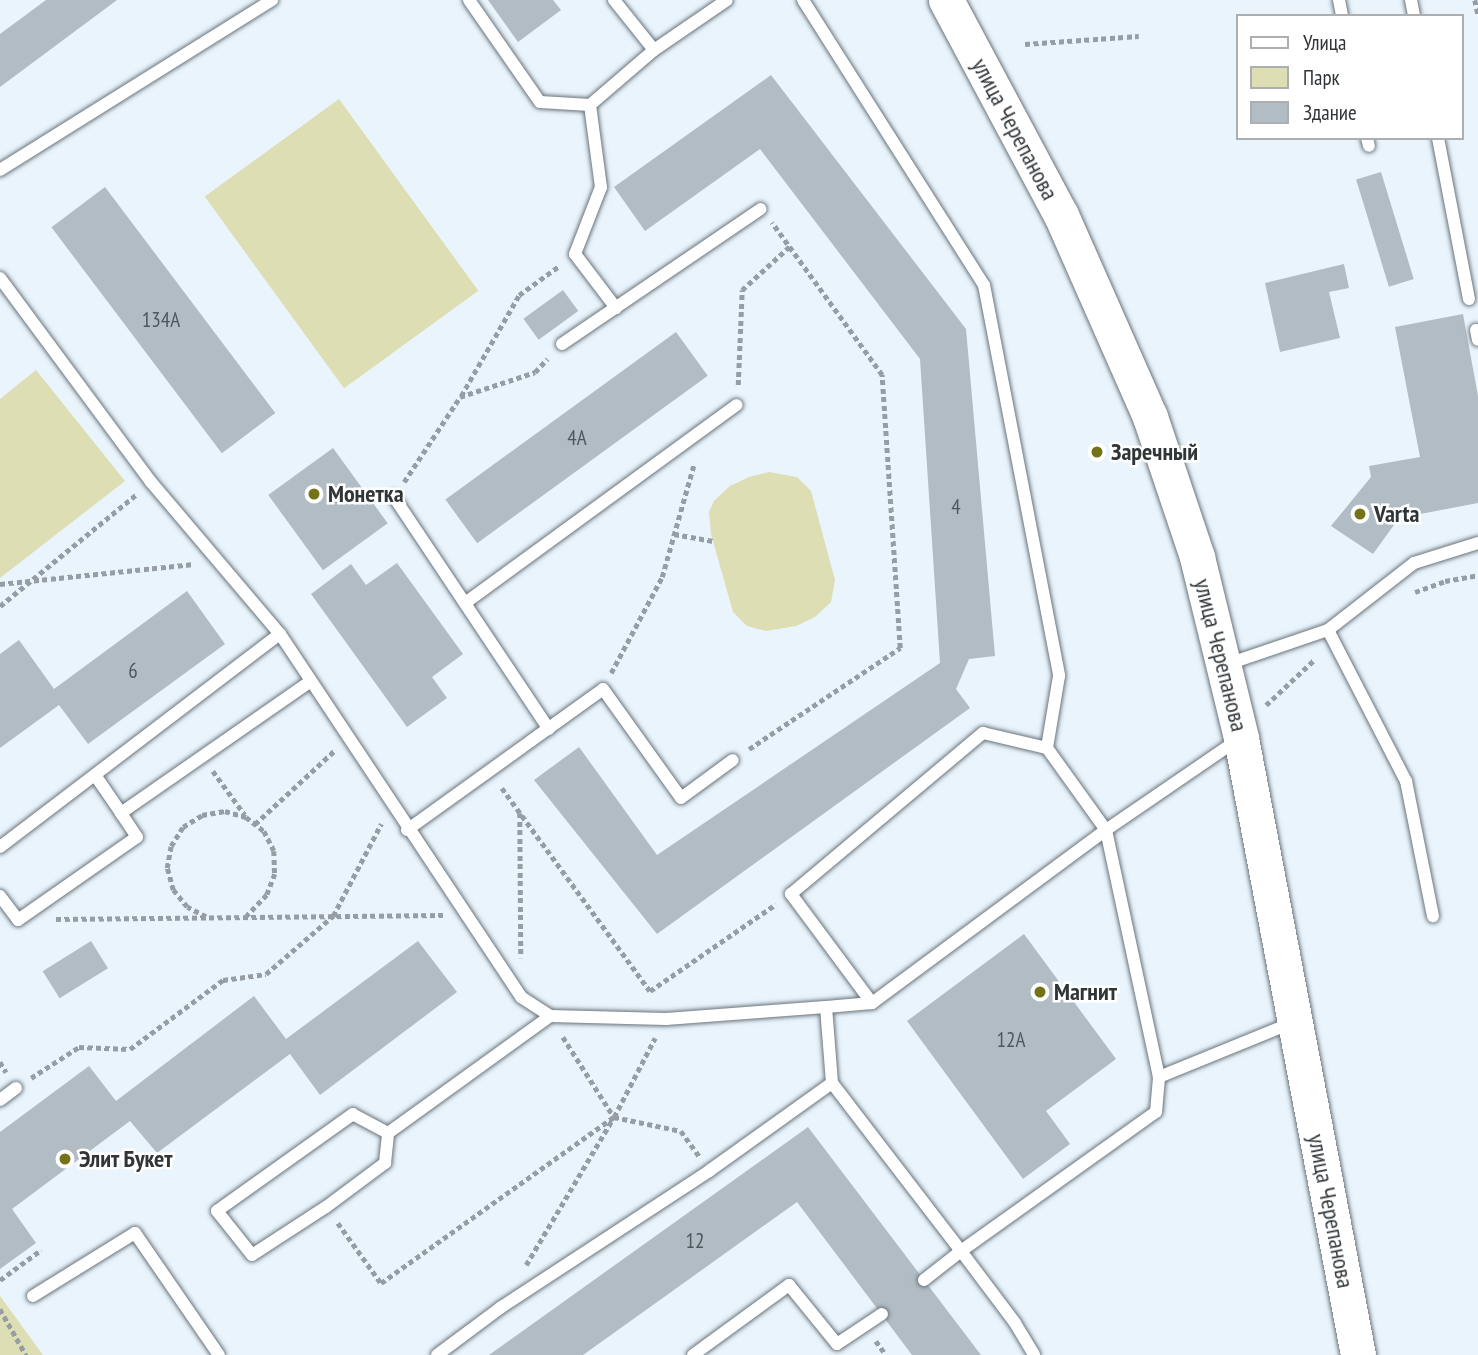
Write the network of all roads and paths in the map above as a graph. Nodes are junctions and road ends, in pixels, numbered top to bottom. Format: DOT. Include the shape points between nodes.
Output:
graph roads {
  1 [pos="272,0"];
  2 [pos="469,0"];
  3 [pos="614,0"];
  4 [pos="727,0"];
  5 [pos="803,0"];
  6 [pos="946,0"];
  7 [pos="1475,0"];
  8 [pos="1478,14"];
  9 [pos="1139,36"];
  10 [pos="1025,44"];
  11 [pos="654,50"];
  12 [pos="590,105"];
  13 [pos="1438,140"];
  14 [pos="0,170"];
  15 [pos="761,209"];
  16 [pos="790,247"];
  17 [pos="575,254"];
  18 [pos="0,278"];
  19 [pos="1469,299"];
  20 [pos="616,308"];
  21 [pos="562,344"];
  22 [pos="460,397"];
  23 [pos="737,405"];
  24 [pos="703,429"];
  25 [pos="151,482"];
  26 [pos="394,497"];
  27 [pos="674,534"];
  28 [pos="713,541"];
  29 [pos="1478,543"];
  30 [pos="216,561"];
  31 [pos="1478,575"];
  32 [pos="30,581"];
  33 [pos="1445,581"];
  34 [pos="0,584"];
  35 [pos="465,603"];
  36 [pos="0,606"];
  37 [pos="280,634"];
  38 [pos="1331,635"];
  39 [pos="1225,665"];
  40 [pos="311,681"];
  41 [pos="603,689"];
  42 [pos="1266,705"];
  43 [pos="549,729"];
  44 [pos="348,738"];
  45 [pos="1241,738"];
  46 [pos="1047,748"];
  47 [pos="202,757"];
  48 [pos="733,760"];
  49 [pos="490,771"];
  50 [pos="95,775"];
  51 [pos="391,805"];
  52 [pos="121,813"];
  53 [pos="520,813"];
  54 [pos="246,817"];
  55 [pos="255,824"];
  56 [pos="407,830"];
  57 [pos="1106,830"];
  58 [pos="0,847"];
  59 [pos="791,894"];
  60 [pos="0,896"];
  61 [pos="465,914"];
  62 [pos="333,916"];
  63 [pos="1433,916"];
  64 [pos="246,917"];
  65 [pos="207,918"];
  66 [pos="18,920"];
  67 [pos="521,997"];
  68 [pos="872,1003"];
  69 [pos="826,1007"];
  70 [pos="550,1016"];
  71 [pos="666,1019"];
  72 [pos="1295,1021"];
  73 [pos="0,1062"];
  74 [pos="1159,1077"];
  75 [pos="832,1083"];
  76 [pos="16,1088"];
  77 [pos="0,1100"];
  78 [pos="614,1116"];
  79 [pos="388,1133"];
  80 [pos="709,1171"];
  81 [pos="326,1207"];
  82 [pos="41,1250"];
  83 [pos="961,1251"];
  84 [pos="0,1280"];
  85 [pos="924,1280"];
  86 [pos="33,1296"];
  87 [pos="500,1308"];
  88 [pos="0,1309"];
  89 [pos="882,1314"];
  90 [pos="26,1355"];
  91 [pos="219,1355"];
  92 [pos="437,1355"];
  93 [pos="693,1355"];
  94 [pos="1034,1355"];
  95 [pos="1358,1355"];
  1 -- 14 [label="lane"];
  2 -- 12 [label="lane" via="540,103"];
  3 -- 11 [label="lane"];
  4 -- 11 [label="lane"];
  5 -- 46 [label="lane" via="984,285 1059,676"];
  6 -- 39 [label="main road, улица Черепанова" via="1061,215 1150,416 1197,557"];
  7 -- 8 [label="path"];
  9 -- 10 [label="path"];
  11 -- 12 [label="lane"];
  12 -- 17 [label="lane" via="601,187"];
  13 -- 19 [label="lane"];
  15 -- 16 [label="path"];
  15 -- 20 [label="lane"];
  16 -- 23 [label="path" via="742,290"];
  16 -- 48 [label="path" via="882,375 900,648"];
  17 -- 20 [label="lane"];
  17 -- 22 [label="path" via="519,295"];
  18 -- 25 [label="lane"];
  20 -- 21 [label="lane"];
  21 -- 22 [label="path" via="535,372"];
  22 -- 26 [label="path"];
  23 -- 24 [label="lane"];
  24 -- 27 [label="path"];
  24 -- 35 [label="lane"];
  25 -- 30 [label="lane"];
  25 -- 32 [label="path"];
  26 -- 35 [label="lane"];
  27 -- 28 [label="path"];
  27 -- 41 [label="path" via="662,577"];
  29 -- 38 [label="lane" via="1413,563"];
  30 -- 32 [label="path"];
  30 -- 37 [label="lane"];
  31 -- 33 [label="path"];
  32 -- 34 [label="path"];
  32 -- 36 [label="path"];
  35 -- 43 [label="lane"];
  37 -- 40 [label="lane"];
  37 -- 50 [label="lane"];
  38 -- 39 [label="lane"];
  38 -- 42 [label="path"];
  38 -- 63 [label="lane" via="1406,781"];
  39 -- 45 [label="main road, улица Черепанова"];
  40 -- 44 [label="lane"];
  40 -- 47 [label="lane"];
  41 -- 43 [label="lane"];
  41 -- 48 [label="lane" via="681,798"];
  43 -- 49 [label="lane"];
  44 -- 51 [label="lane"];
  44 -- 55 [label="path"];
  45 -- 57 [label="lane"];
  45 -- 72 [label="main road, улица Черепанова"];
  46 -- 57 [label="lane"];
  46 -- 59 [label="lane" via="984,733"];
  47 -- 52 [label="lane"];
  47 -- 54 [label="path"];
  49 -- 53 [label="path"];
  49 -- 56 [label="lane"];
  50 -- 52 [label="lane"];
  50 -- 58 [label="lane"];
  51 -- 56 [label="lane"];
  51 -- 62 [label="path"];
  52 -- 66 [label="lane" via="137,837"];
  53 -- 59 [label="path" via="650,991"];
  53 -- 67 [label="path"];
  54 -- 55 [label="path"];
  54 -- 65 [label="path" via="225,811 202,814 183,827 171,846 167,868 173,890 187,907"];
  55 -- 64 [label="path" via="274,851 275,874 267,895"];
  56 -- 61 [label="lane"];
  57 -- 68 [label="lane"];
  57 -- 74 [label="lane"];
  59 -- 68 [label="lane"];
  60 -- 66 [label="lane"];
  61 -- 62 [label="path"];
  61 -- 67 [label="lane"];
  62 -- 64 [label="path"];
  62 -- 76 [label="path" via="266,974 223,980 130,1049 79,1047"];
  64 -- 65 [label="path"];
  65 -- 66 [label="path"];
  67 -- 70 [label="lane"];
  68 -- 69 [label="lane"];
  69 -- 71 [label="lane"];
  69 -- 75 [label="lane"];
  70 -- 71 [label="lane"];
  70 -- 78 [label="path"];
  70 -- 79 [label="lane"];
  71 -- 78 [label="path"];
  72 -- 74 [label="lane"];
  72 -- 95 [label="main road, улица Черепанова"];
  73 -- 76 [label="path"];
  74 -- 83 [label="lane" via="1156,1112"];
  75 -- 80 [label="lane"];
  75 -- 83 [label="lane"];
  76 -- 77 [label="lane"];
  78 -- 80 [label="path" via="681,1131"];
  78 -- 81 [label="path" via="382,1283"];
  78 -- 87 [label="path"];
  79 -- 81 [label="lane" via="385,1163"];
  79 -- 81 [label="lane" via="353,1114 217,1211 252,1255"];
  80 -- 87 [label="lane"];
  82 -- 84 [label="path"];
  83 -- 85 [label="lane"];
  83 -- 94 [label="lane"];
  86 -- 91 [label="lane" via="135,1233"];
  87 -- 92 [label="lane"];
  88 -- 90 [label="path"];
  89 -- 93 [label="lane" via="837,1344 789,1285"];
}
